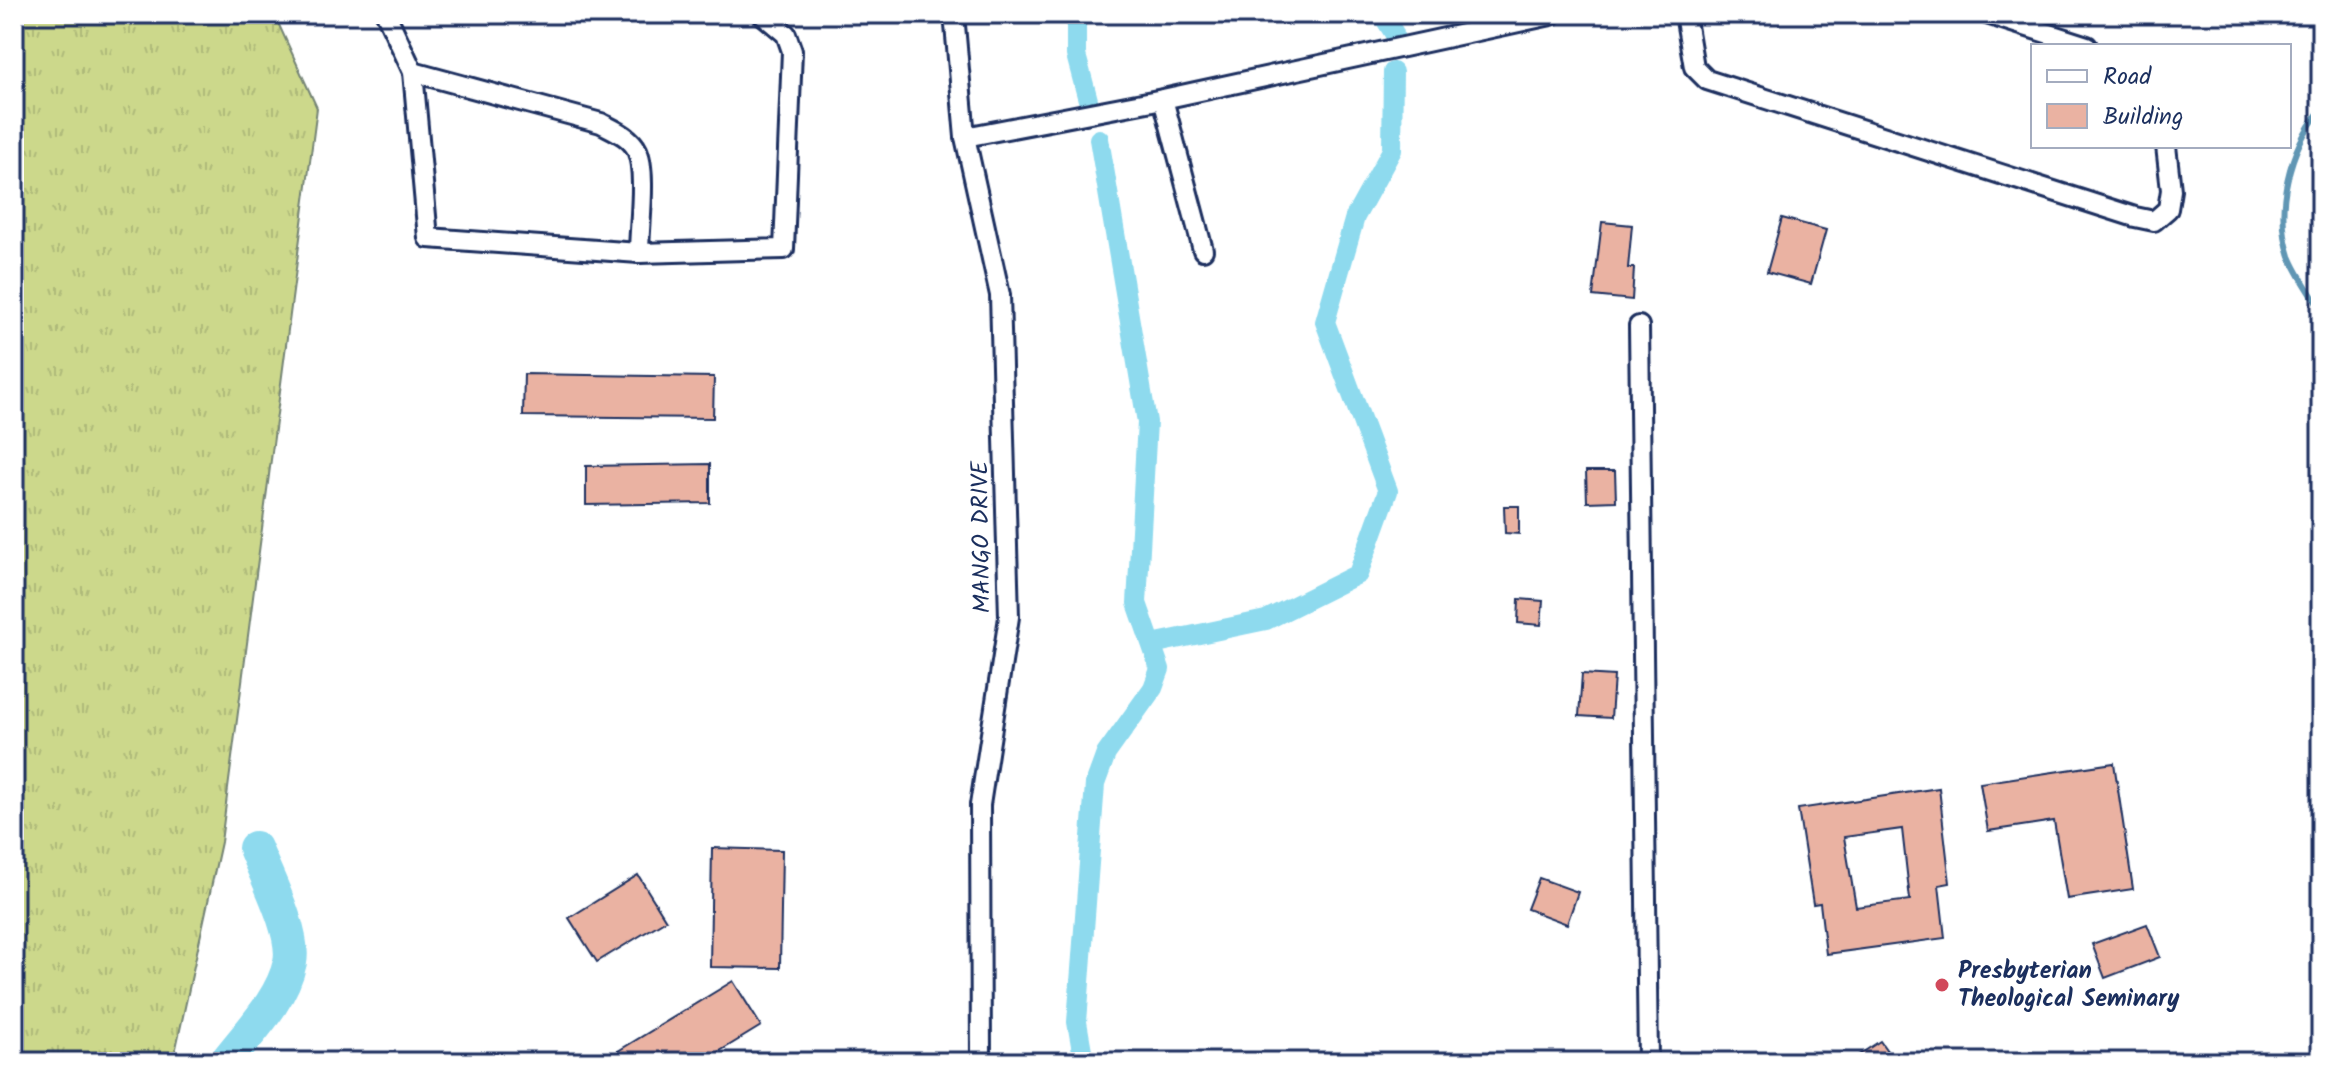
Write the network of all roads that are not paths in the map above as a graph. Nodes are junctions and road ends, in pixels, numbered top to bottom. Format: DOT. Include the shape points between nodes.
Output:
graph roads {
  1 [pos="386,14"];
  2 [pos="762,14"];
  3 [pos="954,14"];
  4 [pos="1685,14"];
  5 [pos="1987,14"];
  6 [pos="1551,15"];
  7 [pos="2081,44"];
  8 [pos="413,72"];
  9 [pos="1163,99"];
  10 [pos="965,137"];
  11 [pos="2166,148"];
  12 [pos="1203,250"];
  13 [pos="639,253"];
  14 [pos="1639,326"];
  15 [pos="981,1062"];
  16 [pos="1648,1062"];
  1 -- 8 [label="street"];
  2 -- 13 [label="street" via="786,34 792,51 784,249"];
  3 -- 10 [label="street, MANGO DRIVE"];
  4 -- 11 [label="street" via="1694,67 1707,80 2135,217 2154,221 2168,209"];
  5 -- 7 [label="street"];
  6 -- 9 [label="street"];
  8 -- 13 [label="street" via="601,123 623,134 636,148 640,165"];
  8 -- 13 [label="street" via="428,238"];
  9 -- 10 [label="street"];
  9 -- 12 [label="street"];
  10 -- 15 [label="street, MANGO DRIVE" via="1000,295 1009,617 980,805"];
  14 -- 16 [label="street"];
}
